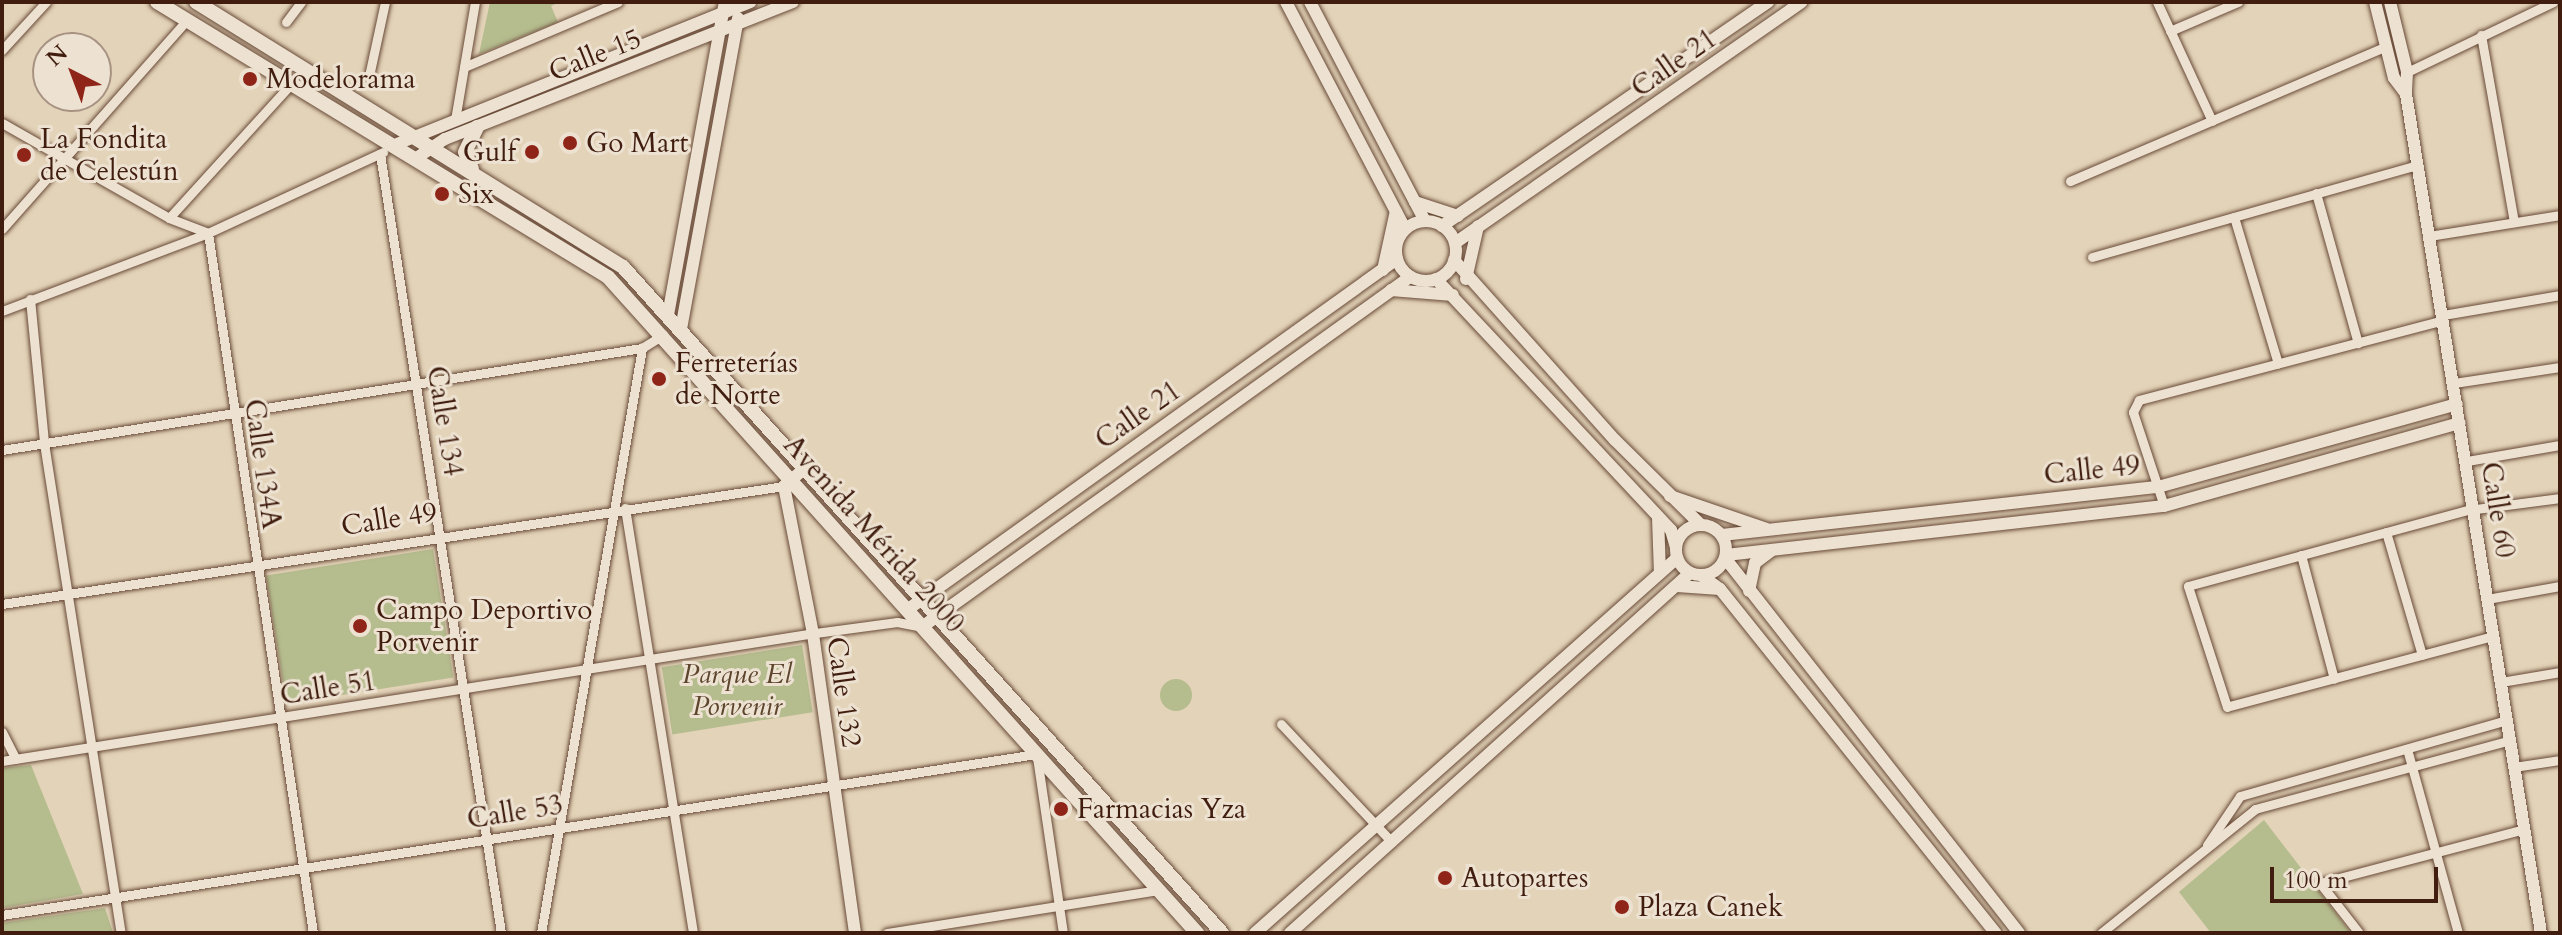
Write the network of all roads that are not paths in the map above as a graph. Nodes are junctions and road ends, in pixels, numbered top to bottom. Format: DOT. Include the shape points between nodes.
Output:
graph roads {
  1 [pos="46,2"];
  2 [pos="157,2"];
  3 [pos="196,2"];
  4 [pos="301,2"];
  5 [pos="385,2"];
  6 [pos="475,2"];
  7 [pos="618,2"];
  8 [pos="793,2"];
  9 [pos="1286,2"];
  10 [pos="1310,2"];
  11 [pos="1768,2"];
  12 [pos="1802,2"];
  13 [pos="2157,2"];
  14 [pos="2238,2"];
  15 [pos="2375,2"];
  16 [pos="2390,2"];
  17 [pos="2553,2"];
  18 [pos="735,5"];
  19 [pos="187,20"];
  20 [pos="286,22"];
  21 [pos="1320,23"];
  22 [pos="738,24"];
  23 [pos="720,31"];
  24 [pos="1301,31"];
  25 [pos="2170,31"];
  26 [pos="2481,35"];
  27 [pos="2386,46"];
  28 [pos="2,50"];
  29 [pos="464,67"];
  30 [pos="2407,72"];
  31 [pos="369,76"];
  32 [pos="2394,78"];
  33 [pos="292,83"];
  34 [pos="1643,89"];
  35 [pos="2406,94"];
  36 [pos="1653,107"];
  37 [pos="455,120"];
  38 [pos="2212,121"];
  39 [pos="2,123"];
  40 [pos="477,127"];
  41 [pos="418,137"];
  42 [pos="397,144"];
  43 [pos="433,146"];
  44 [pos="380,154"];
  45 [pos="69,157"];
  46 [pos="418,157"];
  47 [pos="2418,165"];
  48 [pos="472,170"];
  49 [pos="2070,181"];
  50 [pos="2316,193"];
  51 [pos="1415,202"];
  52 [pos="1396,211"];
  53 [pos="2560,215"];
  54 [pos="1458,216"];
  55 [pos="2234,217"];
  56 [pos="169,218"];
  57 [pos="1425,221"];
  58 [pos="2514,222"];
  59 [pos="1442,226"];
  60 [pos="1478,226"];
  61 [pos="2,229"];
  62 [pos="1405,229"];
  63 [pos="208,233"];
  64 [pos="2429,236"];
  65 [pos="1455,243"];
  66 [pos="2092,257"];
  67 [pos="1397,259"];
  68 [pos="1454,260"];
  69 [pos="1383,270"];
  70 [pos="1410,277"];
  71 [pos="1436,279"];
  72 [pos="1466,279"];
  73 [pos="1391,290"];
  74 [pos="1453,295"];
  75 [pos="2560,295"];
  76 [pos="30,299"];
  77 [pos="2,311"];
  78 [pos="668,315"];
  79 [pos="2443,318"];
  80 [pos="681,329"];
  81 [pos="664,334"];
  82 [pos="2358,343"];
  83 [pos="642,348"];
  84 [pos="2278,364"];
  85 [pos="2560,367"];
  86 [pos="2454,383"];
  87 [pos="415,384"];
  88 [pos="1573,395"];
  89 [pos="2457,404"];
  90 [pos="1559,409"];
  91 [pos="233,412"];
  92 [pos="2460,423"];
  93 [pos="1164,427"];
  94 [pos="44,443"];
  95 [pos="1177,443"];
  96 [pos="2317,443"];
  97 [pos="2560,445"];
  98 [pos="2,450"];
  99 [pos="2322,461"];
  100 [pos="2467,461"];
  101 [pos="805,468"];
  102 [pos="788,483"];
  103 [pos="2158,487"];
  104 [pos="1667,495"];
  105 [pos="2560,498"];
  106 [pos="2164,506"];
  107 [pos="621,508"];
  108 [pos="1954,508"];
  109 [pos="2475,511"];
  110 [pos="1658,515"];
  111 [pos="1701,525"];
  112 [pos="1954,529"];
  113 [pos="1770,530"];
  114 [pos="2386,532"];
  115 [pos="1722,535"];
  116 [pos="443,536"];
  117 [pos="1774,549"];
  118 [pos="1676,553"];
  119 [pos="2301,555"];
  120 [pos="1726,557"];
  121 [pos="255,564"];
  122 [pos="1660,573"];
  123 [pos="1696,575"];
  124 [pos="1677,586"];
  125 [pos="2560,586"];
  126 [pos="1720,589"];
  127 [pos="1749,591"];
  128 [pos="67,596"];
  129 [pos="923,597"];
  130 [pos="2487,599"];
  131 [pos="2,604"];
  132 [pos="907,610"];
  133 [pos="939,614"];
  134 [pos="897,622"];
  135 [pos="922,627"];
  136 [pos="813,634"];
  137 [pos="2493,636"];
  138 [pos="2422,655"];
  139 [pos="650,659"];
  140 [pos="591,669"];
  141 [pos="2560,672"];
  142 [pos="2334,679"];
  143 [pos="2501,682"];
  144 [pos="464,688"];
  145 [pos="278,718"];
  146 [pos="2507,720"];
  147 [pos="1281,724"];
  148 [pos="2,732"];
  149 [pos="2510,740"];
  150 [pos="1049,741"];
  151 [pos="94,747"];
  152 [pos="2407,749"];
  153 [pos="1036,754"];
  154 [pos="16,759"];
  155 [pos="1882,759"];
  156 [pos="2560,760"];
  157 [pos="2,761"];
  158 [pos="2412,767"];
  159 [pos="2514,767"];
  160 [pos="1867,772"];
  161 [pos="833,784"];
  162 [pos="674,809"];
  163 [pos="1376,825"];
  164 [pos="562,827"];
  165 [pos="2524,829"];
  166 [pos="486,839"];
  167 [pos="1392,842"];
  168 [pos="2435,852"];
  169 [pos="2199,856"];
  170 [pos="303,868"];
  171 [pos="1159,890"];
  172 [pos="116,898"];
  173 [pos="1059,906"];
  174 [pos="2,915"];
  175 [pos="121,933"];
  176 [pos="313,933"];
  177 [pos="501,933"];
  178 [pos="541,933"];
  179 [pos="693,933"];
  180 [pos="855,933"];
  181 [pos="887,933"];
  182 [pos="1063,933"];
  183 [pos="1197,933"];
  184 [pos="1222,933"];
  185 [pos="1255,933"];
  186 [pos="1290,933"];
  187 [pos="1996,933"];
  188 [pos="2019,933"];
  189 [pos="2101,933"];
  190 [pos="2359,933"];
  191 [pos="2458,933"];
  192 [pos="2541,933"];
  1 -- 28 [label="street"];
  2 -- 19 [label="main road, Avenida Mérida 2000"];
  3 -- 41 [label="main road, Avenida Mérida 2000"];
  4 -- 20 [label="street"];
  5 -- 31 [label="street"];
  6 -- 29 [label="street"];
  7 -- 29 [label="street"];
  8 -- 22 [label="street, Calle 15"];
  9 -- 24 [label="street"];
  10 -- 21 [label="street"];
  11 -- 34 [label="street, Calle 21"];
  12 -- 36 [label="street, Calle 21"];
  13 -- 25 [label="street"];
  14 -- 25 [label="street"];
  15 -- 27 [label="street, Calle 60"];
  16 -- 30 [label="street, Calle 60"];
  17 -- 26 [label="street"];
  18 -- 22 [label="street"];
  18 -- 23 [label="street"];
  18 -- 37 [label="street, Calle 15"];
  19 -- 33 [label="main road, Avenida Mérida 2000"];
  19 -- 45 [label="street"];
  21 -- 24 [label="street"];
  21 -- 51 [label="street"];
  22 -- 23 [label="street, Calle 15"];
  22 -- 80 [label="street"];
  23 -- 40 [label="street, Calle 15"];
  23 -- 78 [label="street"];
  24 -- 52 [label="street"];
  25 -- 38 [label="street"];
  26 -- 30 [label="street"];
  26 -- 58 [label="street"];
  27 -- 32 [label="street, Calle 60"];
  27 -- 38 [label="street"];
  29 -- 37 [label="street"];
  30 -- 32 [label="street"];
  30 -- 35 [label="street, Calle 60"];
  32 -- 35 [label="street, Calle 60"];
  33 -- 42 [label="main road, Avenida Mérida 2000"];
  33 -- 56 [label="street"];
  34 -- 36 [label="street"];
  34 -- 54 [label="street, Calle 21"];
  35 -- 47 [label="street, Calle 60"];
  36 -- 60 [label="street, Calle 21"];
  37 -- 41 [label="street, Calle 15"];
  38 -- 49 [label="street"];
  39 -- 45 [label="street"];
  40 -- 43 [label="street, Calle 15"];
  40 -- 48 [label="main road" via="465,152"];
  41 -- 42 [label="street, Calle 15"];
  41 -- 43 [label="main road, Avenida Mérida 2000"];
  42 -- 44 [label="street"];
  42 -- 46 [label="main road, Avenida Mérida 2000"];
  43 -- 46 [label="street, Calle 15"];
  43 -- 48 [label="main road, Avenida Mérida 2000"];
  44 -- 63 [label="street"];
  44 -- 87 [label="street, Calle 134"];
  45 -- 56 [label="street"];
  45 -- 61 [label="street"];
  46 -- 81 [label="main road, Avenida Mérida 2000" via="608,277"];
  47 -- 50 [label="street"];
  47 -- 64 [label="street, Calle 60"];
  48 -- 78 [label="main road, Avenida Mérida 2000" via="623,267"];
  50 -- 55 [label="street"];
  50 -- 82 [label="street"];
  51 -- 54 [label="street"];
  51 -- 57 [label="street"];
  52 -- 62 [label="street"];
  52 -- 69 [label="street"];
  53 -- 58 [label="street"];
  54 -- 59 [label="street, Calle 21"];
  55 -- 66 [label="street"];
  55 -- 84 [label="street"];
  56 -- 63 [label="street"];
  57 -- 59 [label="street"];
  57 -- 62 [label="street"];
  58 -- 64 [label="street"];
  59 -- 65 [label="street"];
  60 -- 65 [label="street, Calle 21"];
  60 -- 72 [label="street"];
  62 -- 67 [label="street" via="1396,246"];
  63 -- 76 [label="street"];
  63 -- 91 [label="street, Calle 134A"];
  64 -- 79 [label="street, Calle 60"];
  65 -- 68 [label="street"];
  67 -- 69 [label="street, Calle 21"];
  67 -- 70 [label="street"];
  68 -- 71 [label="street"];
  68 -- 72 [label="street"];
  69 -- 93 [label="street, Calle 21"];
  70 -- 71 [label="street"];
  70 -- 73 [label="street, Calle 21"];
  71 -- 74 [label="street"];
  72 -- 88 [label="street"];
  73 -- 74 [label="street"];
  73 -- 95 [label="street, Calle 21"];
  74 -- 90 [label="street"];
  75 -- 79 [label="street"];
  76 -- 77 [label="street"];
  76 -- 94 [label="street"];
  78 -- 80 [label="main road, Avenida Mérida 2000"];
  79 -- 82 [label="street"];
  79 -- 86 [label="street, Calle 60"];
  80 -- 101 [label="main road, Avenida Mérida 2000"];
  81 -- 83 [label="street"];
  81 -- 102 [label="main road, Avenida Mérida 2000"];
  82 -- 84 [label="street"];
  83 -- 87 [label="street"];
  83 -- 107 [label="street"];
  84 -- 103 [label="street" via="2139,400 2133,412"];
  85 -- 86 [label="street"];
  86 -- 89 [label="street, Calle 60"];
  87 -- 91 [label="street"];
  87 -- 116 [label="street, Calle 134"];
  88 -- 90 [label="street"];
  88 -- 104 [label="street"];
  89 -- 92 [label="street, Calle 60"];
  89 -- 96 [label="street, Calle 49"];
  90 -- 110 [label="street"];
  91 -- 94 [label="street"];
  91 -- 121 [label="street, Calle 134A"];
  92 -- 99 [label="street, Calle 49"];
  92 -- 100 [label="street, Calle 60"];
  93 -- 95 [label="street"];
  93 -- 129 [label="street, Calle 21"];
  94 -- 98 [label="street"];
  94 -- 128 [label="street"];
  95 -- 133 [label="street, Calle 21"];
  96 -- 99 [label="street"];
  96 -- 103 [label="street, Calle 49"];
  97 -- 100 [label="street"];
  99 -- 106 [label="street, Calle 49"];
  100 -- 109 [label="street, Calle 60"];
  101 -- 102 [label="street"];
  101 -- 129 [label="main road, Avenida Mérida 2000"];
  102 -- 107 [label="street, Calle 49"];
  102 -- 132 [label="main road, Avenida Mérida 2000"];
  102 -- 136 [label="street, Calle 132"];
  103 -- 106 [label="street"];
  103 -- 108 [label="street, Calle 49"];
  104 -- 111 [label="street"];
  104 -- 113 [label="street"];
  105 -- 109 [label="street"];
  106 -- 112 [label="street, Calle 49"];
  107 -- 116 [label="street, Calle 49"];
  107 -- 139 [label="street"];
  107 -- 140 [label="street"];
  108 -- 112 [label="street"];
  108 -- 113 [label="street, Calle 49"];
  109 -- 114 [label="street"];
  109 -- 130 [label="street, Calle 60"];
  110 -- 118 [label="street" via="1671,530"];
  110 -- 122 [label="street"];
  111 -- 115 [label="street"];
  111 -- 118 [label="street" via="1687,529"];
  112 -- 117 [label="street, Calle 49"];
  113 -- 115 [label="street, Calle 49"];
  114 -- 119 [label="street"];
  114 -- 138 [label="street"];
  115 -- 120 [label="street"];
  116 -- 121 [label="street, Calle 49"];
  116 -- 144 [label="street, Calle 134"];
  117 -- 120 [label="street, Calle 49"];
  117 -- 127 [label="street" via="1755,563"];
  118 -- 122 [label="street"];
  118 -- 123 [label="street"];
  119 -- 142 [label="street"];
  119 -- 142 [label="street" via="2188,586 2227,707"];
  120 -- 123 [label="street" via="1717,571"];
  120 -- 127 [label="street"];
  121 -- 128 [label="street, Calle 49"];
  121 -- 145 [label="street, Calle 134A"];
  122 -- 163 [label="street"];
  123 -- 124 [label="street"];
  123 -- 126 [label="street"];
  124 -- 126 [label="street"];
  124 -- 167 [label="street"];
  125 -- 130 [label="street"];
  126 -- 160 [label="street"];
  127 -- 155 [label="street"];
  128 -- 131 [label="street, Calle 49"];
  128 -- 151 [label="street"];
  129 -- 132 [label="street, Calle 21"];
  129 -- 133 [label="main road, Avenida Mérida 2000"];
  130 -- 137 [label="street, Calle 60"];
  132 -- 134 [label="street"];
  132 -- 135 [label="main road, Avenida Mérida 2000"];
  133 -- 135 [label="street, Calle 21"];
  133 -- 150 [label="main road, Avenida Mérida 2000"];
  134 -- 135 [label="street, Calle 51"];
  134 -- 136 [label="street, Calle 51"];
  135 -- 153 [label="main road, Avenida Mérida 2000"];
  136 -- 139 [label="street, Calle 51"];
  136 -- 161 [label="street, Calle 132"];
  137 -- 138 [label="street"];
  137 -- 143 [label="street, Calle 60"];
  138 -- 142 [label="street"];
  139 -- 140 [label="street, Calle 51"];
  139 -- 162 [label="street"];
  140 -- 144 [label="street, Calle 51"];
  140 -- 164 [label="street"];
  141 -- 143 [label="street"];
  143 -- 146 [label="street, Calle 60"];
  144 -- 145 [label="street, Calle 51"];
  144 -- 166 [label="street, Calle 134"];
  145 -- 151 [label="street, Calle 51"];
  145 -- 170 [label="street, Calle 134A"];
  146 -- 149 [label="street, Calle 60"];
  146 -- 152 [label="street"];
  147 -- 163 [label="street"];
  148 -- 154 [label="street"];
  149 -- 158 [label="street"];
  149 -- 159 [label="street, Calle 60"];
  150 -- 153 [label="street"];
  150 -- 184 [label="main road, Avenida Mérida 2000"];
  151 -- 154 [label="street, Calle 51"];
  151 -- 172 [label="street"];
  152 -- 158 [label="street"];
  152 -- 169 [label="street" via="2240,796"];
  153 -- 161 [label="street, Calle 53"];
  153 -- 171 [label="main road, Avenida Mérida 2000"];
  153 -- 173 [label="street"];
  154 -- 157 [label="street, Calle 51"];
  155 -- 160 [label="street"];
  155 -- 188 [label="street"];
  156 -- 159 [label="street"];
  158 -- 168 [label="street"];
  158 -- 169 [label="street" via="2255,809"];
  159 -- 165 [label="street, Calle 60"];
  160 -- 187 [label="street"];
  161 -- 162 [label="street, Calle 53"];
  161 -- 180 [label="street, Calle 132"];
  162 -- 164 [label="street, Calle 53"];
  162 -- 179 [label="street"];
  163 -- 167 [label="street"];
  163 -- 185 [label="street"];
  164 -- 166 [label="street, Calle 53"];
  164 -- 178 [label="street"];
  165 -- 168 [label="street"];
  165 -- 192 [label="street, Calle 60"];
  166 -- 170 [label="street, Calle 53"];
  166 -- 177 [label="street, Calle 134"];
  167 -- 186 [label="street"];
  168 -- 190 [label="street" via="2320,883"];
  168 -- 191 [label="street"];
  169 -- 189 [label="street"];
  170 -- 172 [label="street, Calle 53"];
  170 -- 176 [label="street, Calle 134A"];
  171 -- 173 [label="street"];
  171 -- 183 [label="main road, Avenida Mérida 2000"];
  172 -- 174 [label="street, Calle 53"];
  172 -- 175 [label="street"];
  173 -- 181 [label="street"];
  173 -- 182 [label="street"];
}
